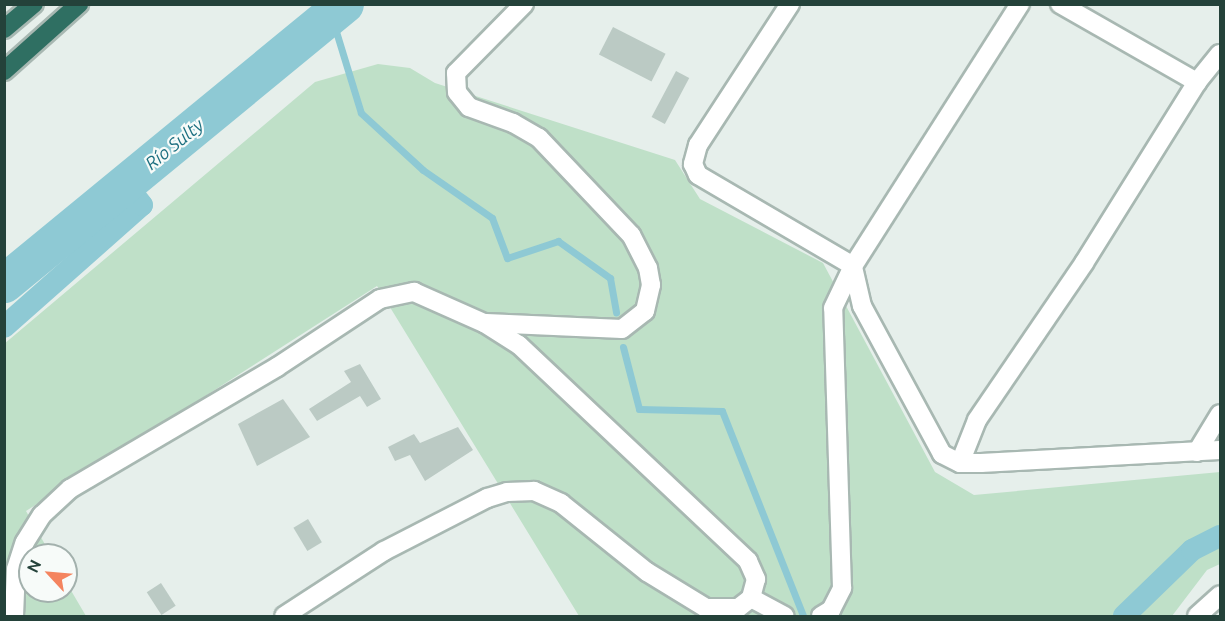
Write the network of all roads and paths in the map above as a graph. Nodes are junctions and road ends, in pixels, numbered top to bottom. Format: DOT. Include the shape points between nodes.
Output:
graph roads {
  1 [pos="34,4"];
  2 [pos="79,4"];
  3 [pos="524,4"];
  4 [pos="790,4"];
  5 [pos="1020,4"];
  6 [pos="1060,4"];
  7 [pos="4,29"];
  8 [pos="1221,54"];
  9 [pos="4,71"];
  10 [pos="1197,82"];
  11 [pos="853,266"];
  12 [pos="484,323"];
  13 [pos="1221,414"];
  14 [pos="1221,450"];
  15 [pos="1197,452"];
  16 [pos="960,463"];
  17 [pos="1221,595"];
  18 [pos="751,598"];
  19 [pos="14,616"];
  20 [pos="284,616"];
  21 [pos="785,616"];
  22 [pos="821,616"];
  23 [pos="1197,616"];
  1 -- 7 [label="highway"];
  2 -- 9 [label="highway"];
  3 -- 12 [label="street" via="456,73 457,92 469,107 539,138 631,235 648,268 651,285 645,311 622,329"];
  4 -- 11 [label="street" via="698,146 693,164 698,175"];
  5 -- 11 [label="street"];
  6 -- 10 [label="street"];
  8 -- 10 [label="street"];
  10 -- 16 [label="street" via="1084,263 977,420"];
  11 -- 16 [label="street" via="853,283 862,306 930,439 942,454"];
  11 -- 22 [label="street" via="833,308 842,588 831,610"];
  12 -- 18 [label="street" via="519,345 579,398 748,561 756,579"];
  12 -- 19 [label="street" via="414,292 380,298 277,367 70,489 42,515 25,542 16,569"];
  13 -- 15 [label="street"];
  14 -- 15 [label="street"];
  15 -- 16 [label="street"];
  17 -- 23 [label="street"];
  18 -- 20 [label="street" via="738,608 706,608 646,572 561,503 534,491 507,492 487,498 384,551"];
  18 -- 21 [label="street"];
}
